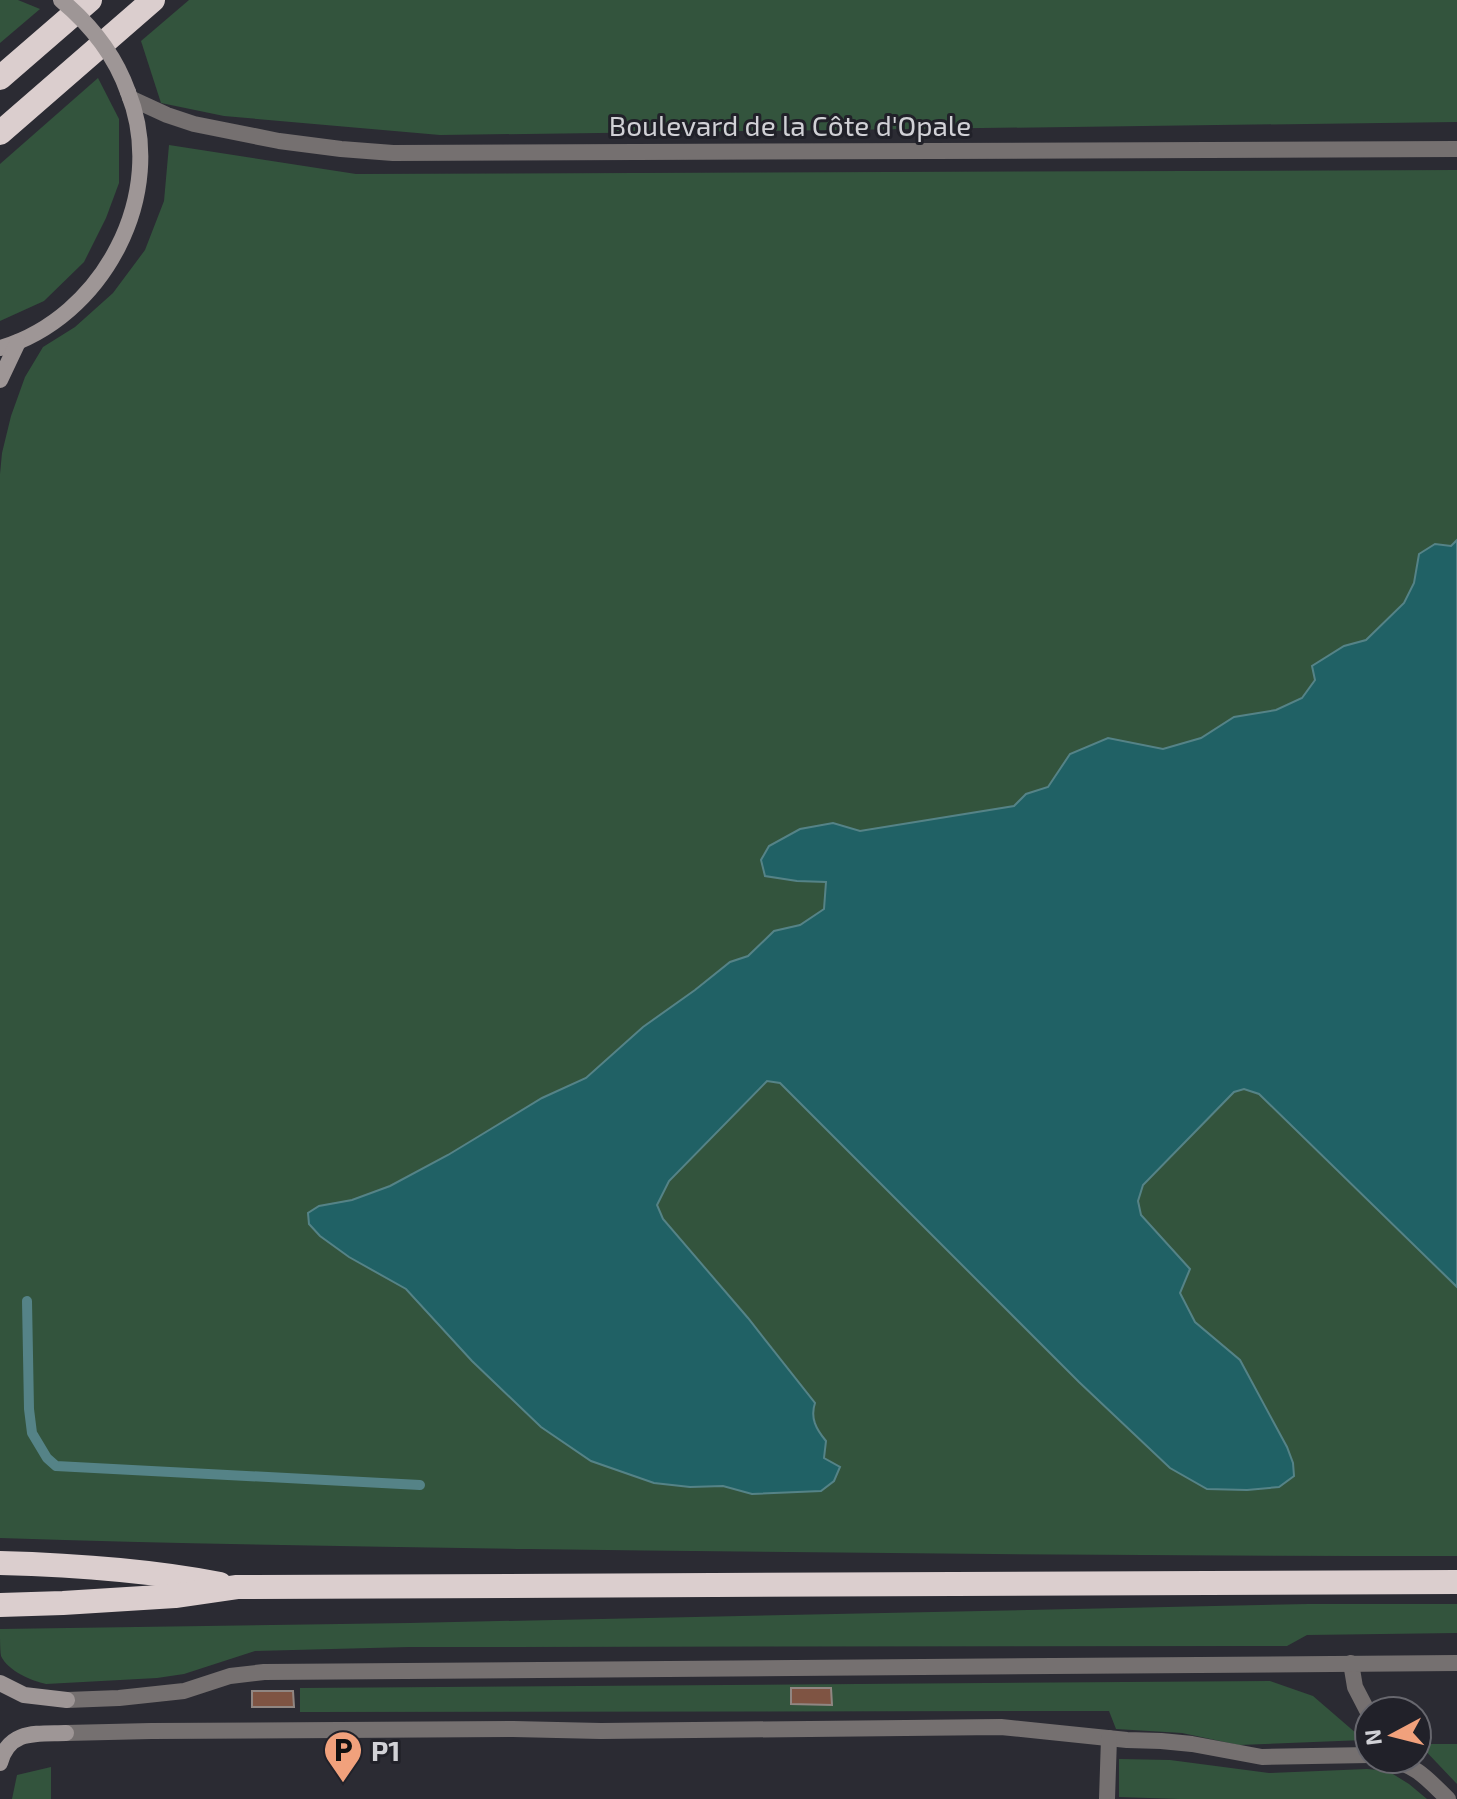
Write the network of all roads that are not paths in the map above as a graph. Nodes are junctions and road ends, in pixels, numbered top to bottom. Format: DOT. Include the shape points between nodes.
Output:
graph roads {
  1 [pos="61,0"];
  2 [pos="90,0"];
  3 [pos="153,0"];
  4 [pos="0,78"];
  5 [pos="129,95"];
  6 [pos="0,133"];
  7 [pos="1457,149"];
  8 [pos="18,342"];
  9 [pos="0,348"];
  10 [pos="0,380"];
  11 [pos="0,1563"];
  12 [pos="1457,1582"];
  13 [pos="237,1587"];
  14 [pos="0,1605"];
  15 [pos="1351,1663"];
  16 [pos="1457,1663"];
  17 [pos="0,1683"];
  18 [pos="1359,1695"];
  19 [pos="67,1700"];
  20 [pos="66,1733"];
  21 [pos="1109,1738"];
  22 [pos="1353,1755"];
  23 [pos="0,1763"];
  24 [pos="1422,1775"];
  25 [pos="1107,1799"];
  26 [pos="1448,1799"];
  1 -- 5 [label="main road, bridge" via="97,35"];
  2 -- 4 [label="highway"];
  3 -- 6 [label="highway"];
  5 -- 7 [label="lane, Boulevard de la Côte d'Opale" via="194,124 279,141 393,153"];
  5 -- 8 [label="main road" via="139,174 118,247 72,308"];
  8 -- 9 [label="main road"];
  8 -- 10 [label="main road"];
  11 -- 13 [label="highway" via="177,1575"];
  12 -- 13 [label="highway"];
  13 -- 14 [label="highway" via="175,1596"];
  15 -- 16 [label="lane"];
  15 -- 18 [label="lane"];
  15 -- 19 [label="lane" via="264,1672 184,1691"];
  17 -- 19 [label="main road" via="24,1695"];
  20 -- 21 [label="lane" via="1001,1727"];
  20 -- 23 [label="main road" via="17,1737"];
  21 -- 22 [label="lane" via="1192,1744 1262,1757"];
  21 -- 25 [label="lane"];
  24 -- 26 [label="lane"];
}
